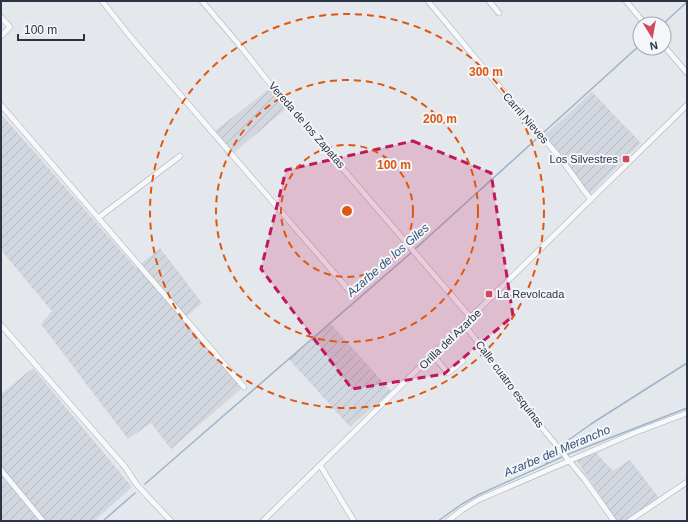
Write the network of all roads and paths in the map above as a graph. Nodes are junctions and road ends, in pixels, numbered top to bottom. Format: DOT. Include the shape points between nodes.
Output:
graph roads {
  1 [pos="102,1"];
  2 [pos="202,1"];
  3 [pos="428,1"];
  4 [pos="489,1"];
  5 [pos="626,1"];
  6 [pos="499,13"];
  7 [pos="638,16"];
  8 [pos="1,17"];
  9 [pos="1,36"];
  10 [pos="672,55"];
  11 [pos="687,73"];
  12 [pos="1,105"];
  13 [pos="687,105"];
  14 [pos="180,156"];
  15 [pos="591,200"];
  16 [pos="98,218"];
  17 [pos="353,295"];
  18 [pos="471,318"];
  19 [pos="464,324"];
  20 [pos="1,325"];
  21 [pos="433,354"];
  22 [pos="463,361"];
  23 [pos="244,387"];
  24 [pos="687,413"];
  25 [pos="566,458"];
  26 [pos="320,465"];
  27 [pos="1,470"];
  28 [pos="687,482"];
  29 [pos="43,521"];
  30 [pos="171,521"];
  31 [pos="263,521"];
  32 [pos="354,521"];
  33 [pos="448,521"];
  34 [pos="614,521"];
  35 [pos="629,521"];
  1 -- 17 [label="street"];
  2 -- 18 [label="street, Vereda de los Zapatas"];
  3 -- 15 [label="street, Carril Nieves" via="561,159"];
  4 -- 6 [label="street"];
  5 -- 7 [label="street"];
  8 -- 9 [label="street" via="10,27"];
  10 -- 11 [label="street"];
  12 -- 16 [label="street"];
  13 -- 15 [label="street, Orilla del Azarbe"];
  14 -- 16 [label="street"];
  15 -- 18 [label="street, Orilla del Azarbe"];
  16 -- 23 [label="street"];
  18 -- 19 [label="street, Orilla del Azarbe"];
  19 -- 21 [label="street, Orilla del Azarbe"];
  19 -- 25 [label="street, Calle cuatro esquinas"];
  20 -- 30 [label="street" via="125,467 137,485"];
  21 -- 22 [label="street" via="448,373"];
  21 -- 26 [label="street, Orilla del Azarbe"];
  24 -- 25 [label="street"];
  25 -- 33 [label="street" via="478,500"];
  25 -- 34 [label="street"];
  26 -- 31 [label="street, Orilla del Azarbe"];
  26 -- 32 [label="street"];
  27 -- 29 [label="street"];
  28 -- 35 [label="street"];
}
